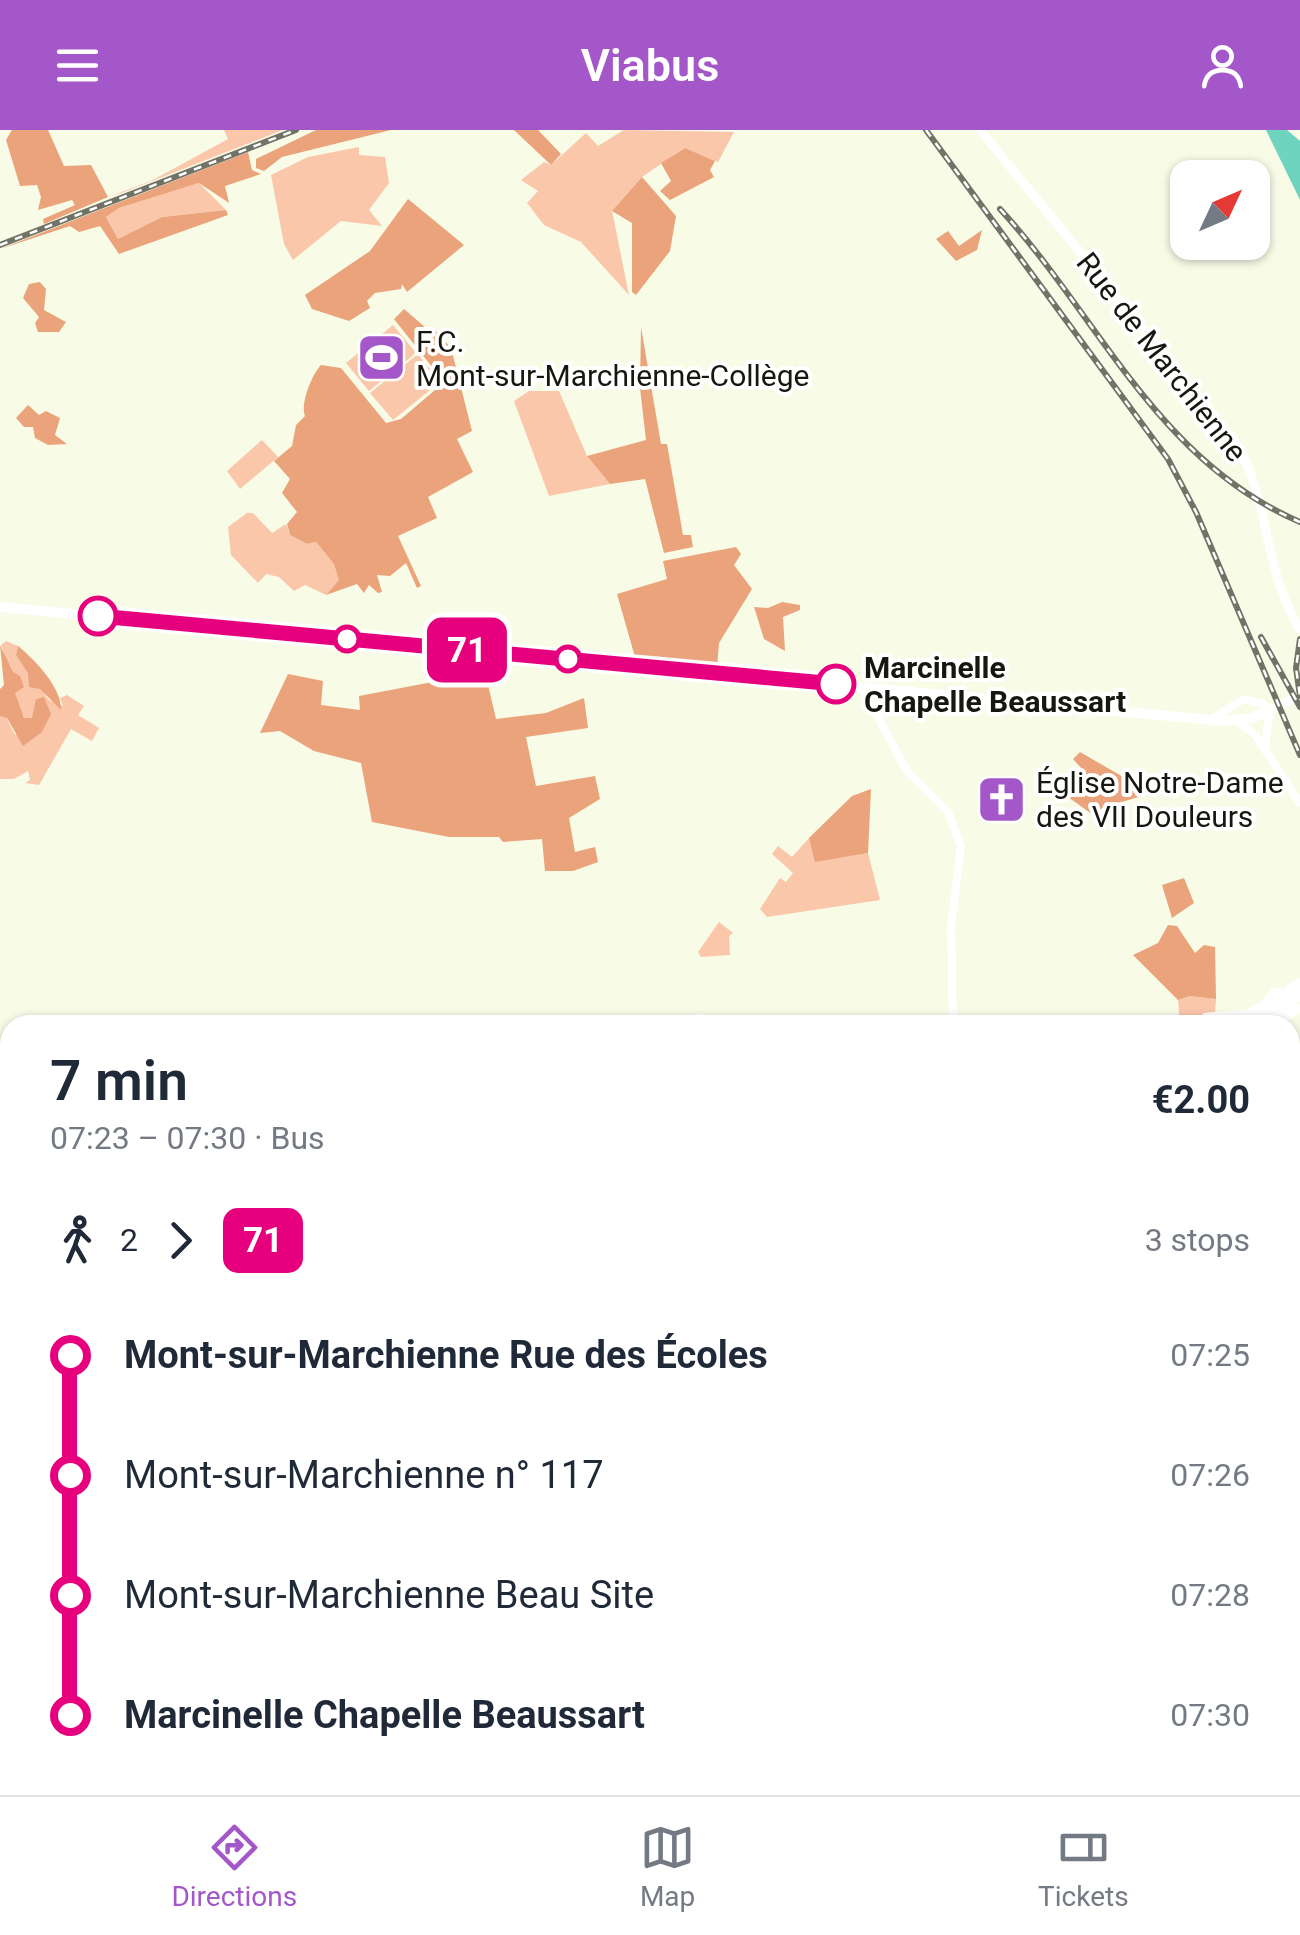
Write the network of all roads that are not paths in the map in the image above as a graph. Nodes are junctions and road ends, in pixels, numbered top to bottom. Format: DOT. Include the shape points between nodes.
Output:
graph roads {
  1 [pos="980,130"];
  2 [pos="0,607"];
  3 [pos="1299,628"];
  4 [pos="861,686"];
  5 [pos="1300,694"];
  6 [pos="1256,715"];
  7 [pos="1191,718"];
  8 [pos="1266,750"];
  9 [pos="1300,803"];
  10 [pos="1300,984"];
  11 [pos="1295,1002"];
  12 [pos="952,1015"];
  13 [pos="1246,1015"];
  1 -- 3 [label="main road, Rue de Marchienne" via="1234,440 1254,479 1272,570"];
  2 -- 4 [label="main road"];
  4 -- 7 [label="main road"];
  4 -- 12 [label="street" via="907,771 945,809 961,846 951,927"];
  5 -- 6 [label="main road"];
  6 -- 7 [label="main road"];
  6 -- 7 [label="main road"];
  6 -- 8 [label="street"];
  6 -- 8 [label="street" via="1256,736"];
  8 -- 9 [label="street"];
  10 -- 11 [label="main road"];
  11 -- 13 [label="highway" via="1276,994"];
}
